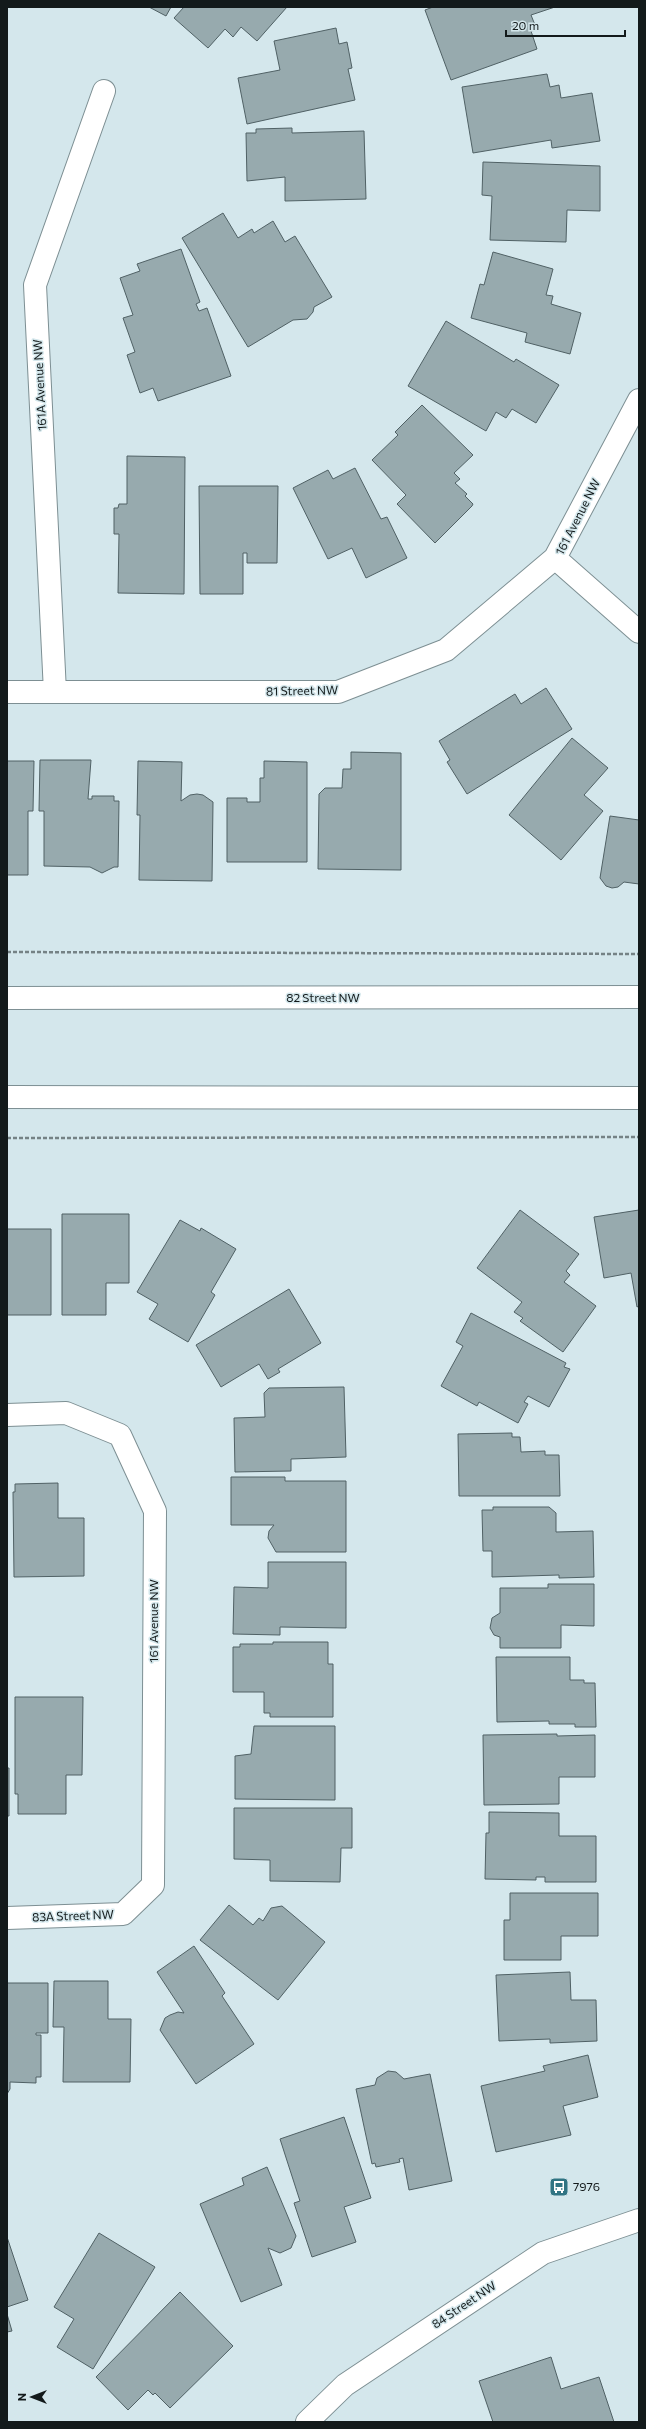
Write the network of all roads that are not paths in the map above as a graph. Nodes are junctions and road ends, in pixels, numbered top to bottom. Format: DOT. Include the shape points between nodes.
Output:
graph roads {
  1 [pos="104,91"];
  2 [pos="639,400"];
  3 [pos="555,558"];
  4 [pos="639,632"];
  5 [pos="7,692"];
  6 [pos="55,692"];
  7 [pos="639,997"];
  8 [pos="7,998"];
  9 [pos="7,1097"];
  10 [pos="639,1098"];
  11 [pos="7,1415"];
  12 [pos="153,1815"];
  13 [pos="7,1918"];
  14 [pos="639,2220"];
  15 [pos="307,2422"];
  1 -- 6 [label="street, 161A Avenue NW" via="35,285"];
  2 -- 3 [label="street, 161 Avenue NW"];
  3 -- 4 [label="street, 161 Avenue NW"];
  3 -- 6 [label="street, 81 Street NW" via="446,650 338,692"];
  5 -- 6 [label="street, 81 Street NW"];
  7 -- 8 [label="street, 82 Street NW"];
  9 -- 10 [label="street"];
  11 -- 12 [label="street, 161 Avenue NW" via="66,1413 120,1435 155,1511"];
  12 -- 13 [label="street, 83A Street NW" via="153,1885 123,1914"];
  14 -- 15 [label="street, 84 Street NW" via="543,2253 345,2385"];
}
